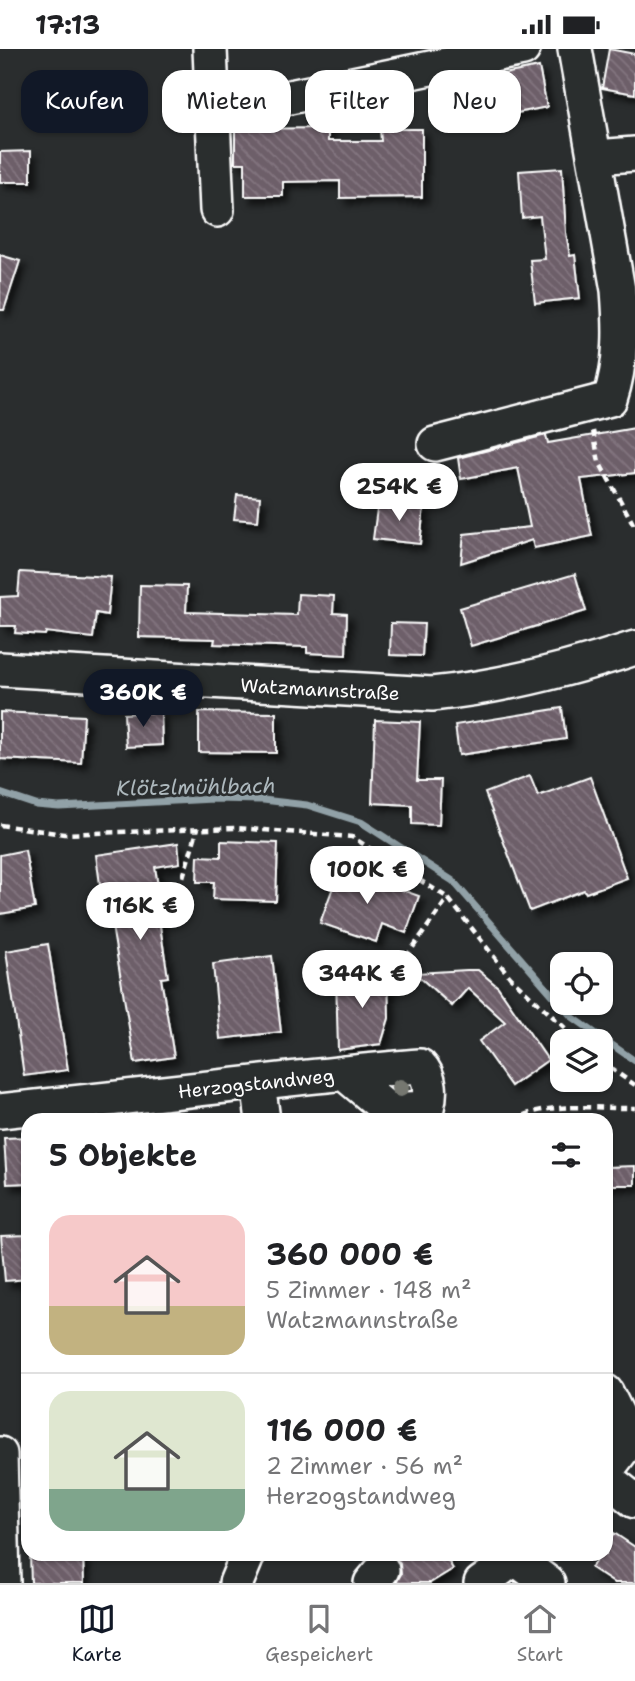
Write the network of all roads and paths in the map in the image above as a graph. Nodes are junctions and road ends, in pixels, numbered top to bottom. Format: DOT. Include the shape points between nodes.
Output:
graph roads {
  1 [pos="210,49"];
  2 [pos="523,49"];
  3 [pos="575,49"];
  4 [pos="211,70"];
  5 [pos="291,97"];
  6 [pos="214,133"];
  7 [pos="635,154"];
  8 [pos="596,157"];
  9 [pos="217,209"];
  10 [pos="626,289"];
  11 [pos="610,398"];
  12 [pos="435,444"];
  13 [pos="635,527"];
  14 [pos="635,648"];
  15 [pos="0,670"];
  16 [pos="0,825"];
  17 [pos="198,828"];
  18 [pos="183,877"];
  19 [pos="448,898"];
  20 [pos="398,967"];
  21 [pos="566,1029"];
  22 [pos="613,1070"];
  23 [pos="344,1073"];
  24 [pos="258,1083"];
  25 [pos="635,1085"];
  26 [pos="635,1108"];
  27 [pos="0,1111"];
  28 [pos="262,1113"];
  29 [pos="526,1113"];
  30 [pos="613,1409"];
  31 [pos="623,1434"];
  32 [pos="0,1454"];
  33 [pos="613,1456"];
  34 [pos="613,1484"];
  35 [pos="635,1501"];
  36 [pos="245,1561"];
  37 [pos="505,1561"];
  38 [pos="520,1561"];
  39 [pos="4,1583"];
  40 [pos="236,1583"];
  41 [pos="481,1583"];
  42 [pos="548,1583"];
  1 -- 4 [label="street"];
  2 -- 5 [label="street"];
  3 -- 8 [label="street"];
  6 -- 9 [label="street"];
  7 -- 8 [label="street"];
  8 -- 10 [label="street"];
  10 -- 11 [label="street" via="619,363"];
  11 -- 12 [label="street"];
  11 -- 13 [label="path" via="591,422 600,462"];
  14 -- 15 [label="street, Watzmannstraße" via="557,673 432,694"];
  16 -- 17 [label="path" via="96,835"];
  17 -- 18 [label="path"];
  17 -- 19 [label="path" via="352,837"];
  19 -- 20 [label="path"];
  19 -- 21 [label="path" via="510,977"];
  22 -- 25 [label="path"];
  23 -- 24 [label="street, Herzogstandweg"];
  24 -- 27 [label="street, Herzogstandweg"];
  24 -- 28 [label="street"];
  26 -- 29 [label="path"];
  30 -- 31 [label="street"];
  31 -- 33 [label="street"];
  32 -- 39 [label="street"];
  34 -- 35 [label="street"];
  36 -- 40 [label="street"];
  37 -- 41 [label="street"];
  38 -- 42 [label="street"];
}
